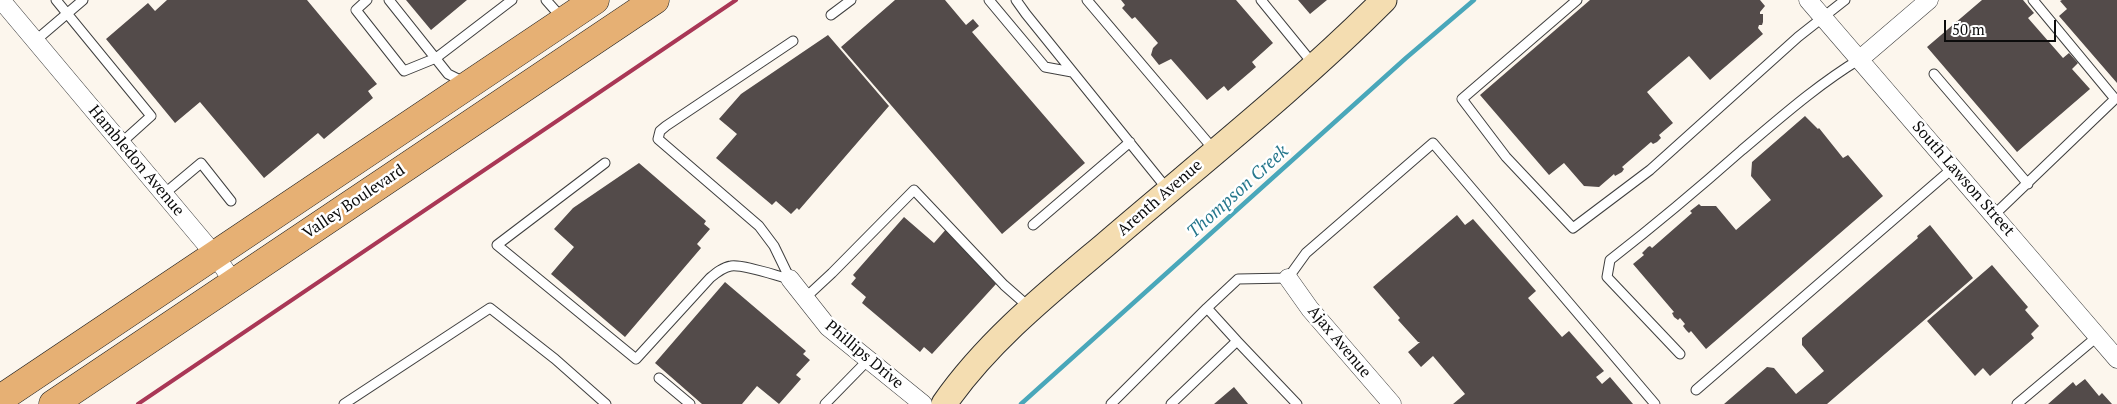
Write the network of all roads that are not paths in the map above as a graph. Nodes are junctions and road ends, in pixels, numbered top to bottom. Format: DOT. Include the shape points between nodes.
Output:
graph roads {
  1 [pos="1,0"];
  2 [pos="56,0"];
  3 [pos="82,0"];
  4 [pos="367,0"];
  5 [pos="389,0"];
  6 [pos="512,0"];
  7 [pos="546,0"];
  8 [pos="596,0"];
  9 [pos="655,0"];
  10 [pos="851,0"];
  11 [pos="989,0"];
  12 [pos="1016,0"];
  13 [pos="1087,0"];
  14 [pos="1261,0"];
  15 [pos="1384,0"];
  16 [pos="1577,0"];
  17 [pos="1808,0"];
  18 [pos="1845,0"];
  19 [pos="1928,0"];
  20 [pos="2033,0"];
  21 [pos="67,14"];
  22 [pos="831,15"];
  23 [pos="1823,18"];
  24 [pos="564,20"];
  25 [pos="35,41"];
  26 [pos="793,41"];
  27 [pos="436,58"];
  28 [pos="1860,59"];
  29 [pos="1314,65"];
  30 [pos="1072,72"];
  31 [pos="1934,74"];
  32 [pos="469,84"];
  33 [pos="1130,142"];
  34 [pos="121,143"];
  35 [pos="1215,151"];
  36 [pos="605,163"];
  37 [pos="1953,168"];
  38 [pos="394,175"];
  39 [pos="2028,184"];
  40 [pos="1168,191"];
  41 [pos="164,194"];
  42 [pos="231,201"];
  43 [pos="1994,215"];
  44 [pos="1033,225"];
  45 [pos="215,255"];
  46 [pos="1288,278"];
  47 [pos="790,279"];
  48 [pos="234,283"];
  49 [pos="804,299"];
  50 [pos="1207,308"];
  51 [pos="1031,309"];
  52 [pos="2098,336"];
  53 [pos="1237,341"];
  54 [pos="1680,354"];
  55 [pos="869,359"];
  56 [pos="2117,359"];
  57 [pos="659,378"];
  58 [pos="1696,390"];
  59 [pos="0,399"];
  60 [pos="53,404"];
  61 [pos="344,404"];
  62 [pos="606,404"];
  63 [pos="690,404"];
  64 [pos="825,404"];
  65 [pos="923,404"];
  66 [pos="944,404"];
  67 [pos="1111,404"];
  68 [pos="1171,404"];
  69 [pos="1297,404"];
  70 [pos="1392,404"];
  71 [pos="1655,404"];
  72 [pos="2017,404"];
  1 -- 25 [label="street, Hambledon Avenue"];
  2 -- 21 [label="lane"];
  3 -- 21 [label="lane"];
  4 -- 27 [label="lane" via="356,10 404,71"];
  5 -- 27 [label="lane"];
  6 -- 27 [label="lane"];
  7 -- 24 [label="lane"];
  8 -- 24 [label="main road, Valley Boulevard"];
  9 -- 38 [label="main road, Valley Boulevard"];
  10 -- 22 [label="lane"];
  11 -- 30 [label="lane" via="1045,67"];
  12 -- 30 [label="lane"];
  13 -- 35 [label="lane"];
  14 -- 29 [label="lane"];
  15 -- 29 [label="street, Arenth Avenue"];
  16 -- 23 [label="lane" via="1462,99 1506,157 1573,228 1650,170"];
  17 -- 23 [label="street, South Lawson Street"];
  18 -- 23 [label="lane"];
  19 -- 28 [label="street"];
  20 -- 39 [label="lane" via="2115,99"];
  21 -- 25 [label="lane"];
  21 -- 34 [label="lane" via="151,116"];
  23 -- 28 [label="street, South Lawson Street"];
  24 -- 32 [label="main road, Valley Boulevard"];
  25 -- 34 [label="street, Hambledon Avenue"];
  26 -- 47 [label="lane" via="666,126 658,139 759,226 774,246"];
  27 -- 32 [label="lane" via="448,74"];
  28 -- 37 [label="street, South Lawson Street"];
  28 -- 54 [label="lane" via="1796,104 1610,260 1607,277"];
  29 -- 35 [label="street, Arenth Avenue"];
  30 -- 33 [label="lane"];
  31 -- 39 [label="lane"];
  32 -- 38 [label="main road" via="468,97 459,110"];
  32 -- 45 [label="main road, Valley Boulevard"];
  33 -- 40 [label="lane"];
  33 -- 44 [label="lane"];
  34 -- 41 [label="street, Hambledon Avenue"];
  35 -- 40 [label="street, Arenth Avenue"];
  36 -- 47 [label="lane" via="497,245 636,359 721,270 731,266"];
  37 -- 43 [label="street, South Lawson Street"];
  37 -- 58 [label="lane"];
  38 -- 48 [label="main road, Valley Boulevard"];
  39 -- 43 [label="lane"];
  40 -- 51 [label="street, Arenth Avenue"];
  41 -- 42 [label="lane" via="201,163"];
  41 -- 45 [label="street, Hambledon Avenue"];
  43 -- 52 [label="street, South Lawson Street"];
  45 -- 48 [label="street, Hambledon Avenue"];
  45 -- 59 [label="main road, Valley Boulevard"];
  46 -- 50 [label="lane" via="1238,279"];
  46 -- 70 [label="street, Ajax Avenue" via="1310,309"];
  46 -- 71 [label="lane" via="1306,253 1433,143"];
  47 -- 49 [label="street, Phillips Drive"];
  48 -- 60 [label="main road, Valley Boulevard"];
  49 -- 51 [label="lane" via="914,190"];
  49 -- 55 [label="street, Phillips Drive" via="828,327"];
  50 -- 53 [label="lane"];
  50 -- 67 [label="lane"];
  51 -- 66 [label="street, Arenth Avenue" via="961,379"];
  52 -- 56 [label="street, South Lawson Street"];
  52 -- 72 [label="lane"];
  53 -- 68 [label="lane"];
  53 -- 69 [label="lane"];
  55 -- 64 [label="lane"];
  55 -- 65 [label="street, Phillips Drive"];
  57 -- 63 [label="lane"];
  61 -- 62 [label="lane" via="490,308"];
}
